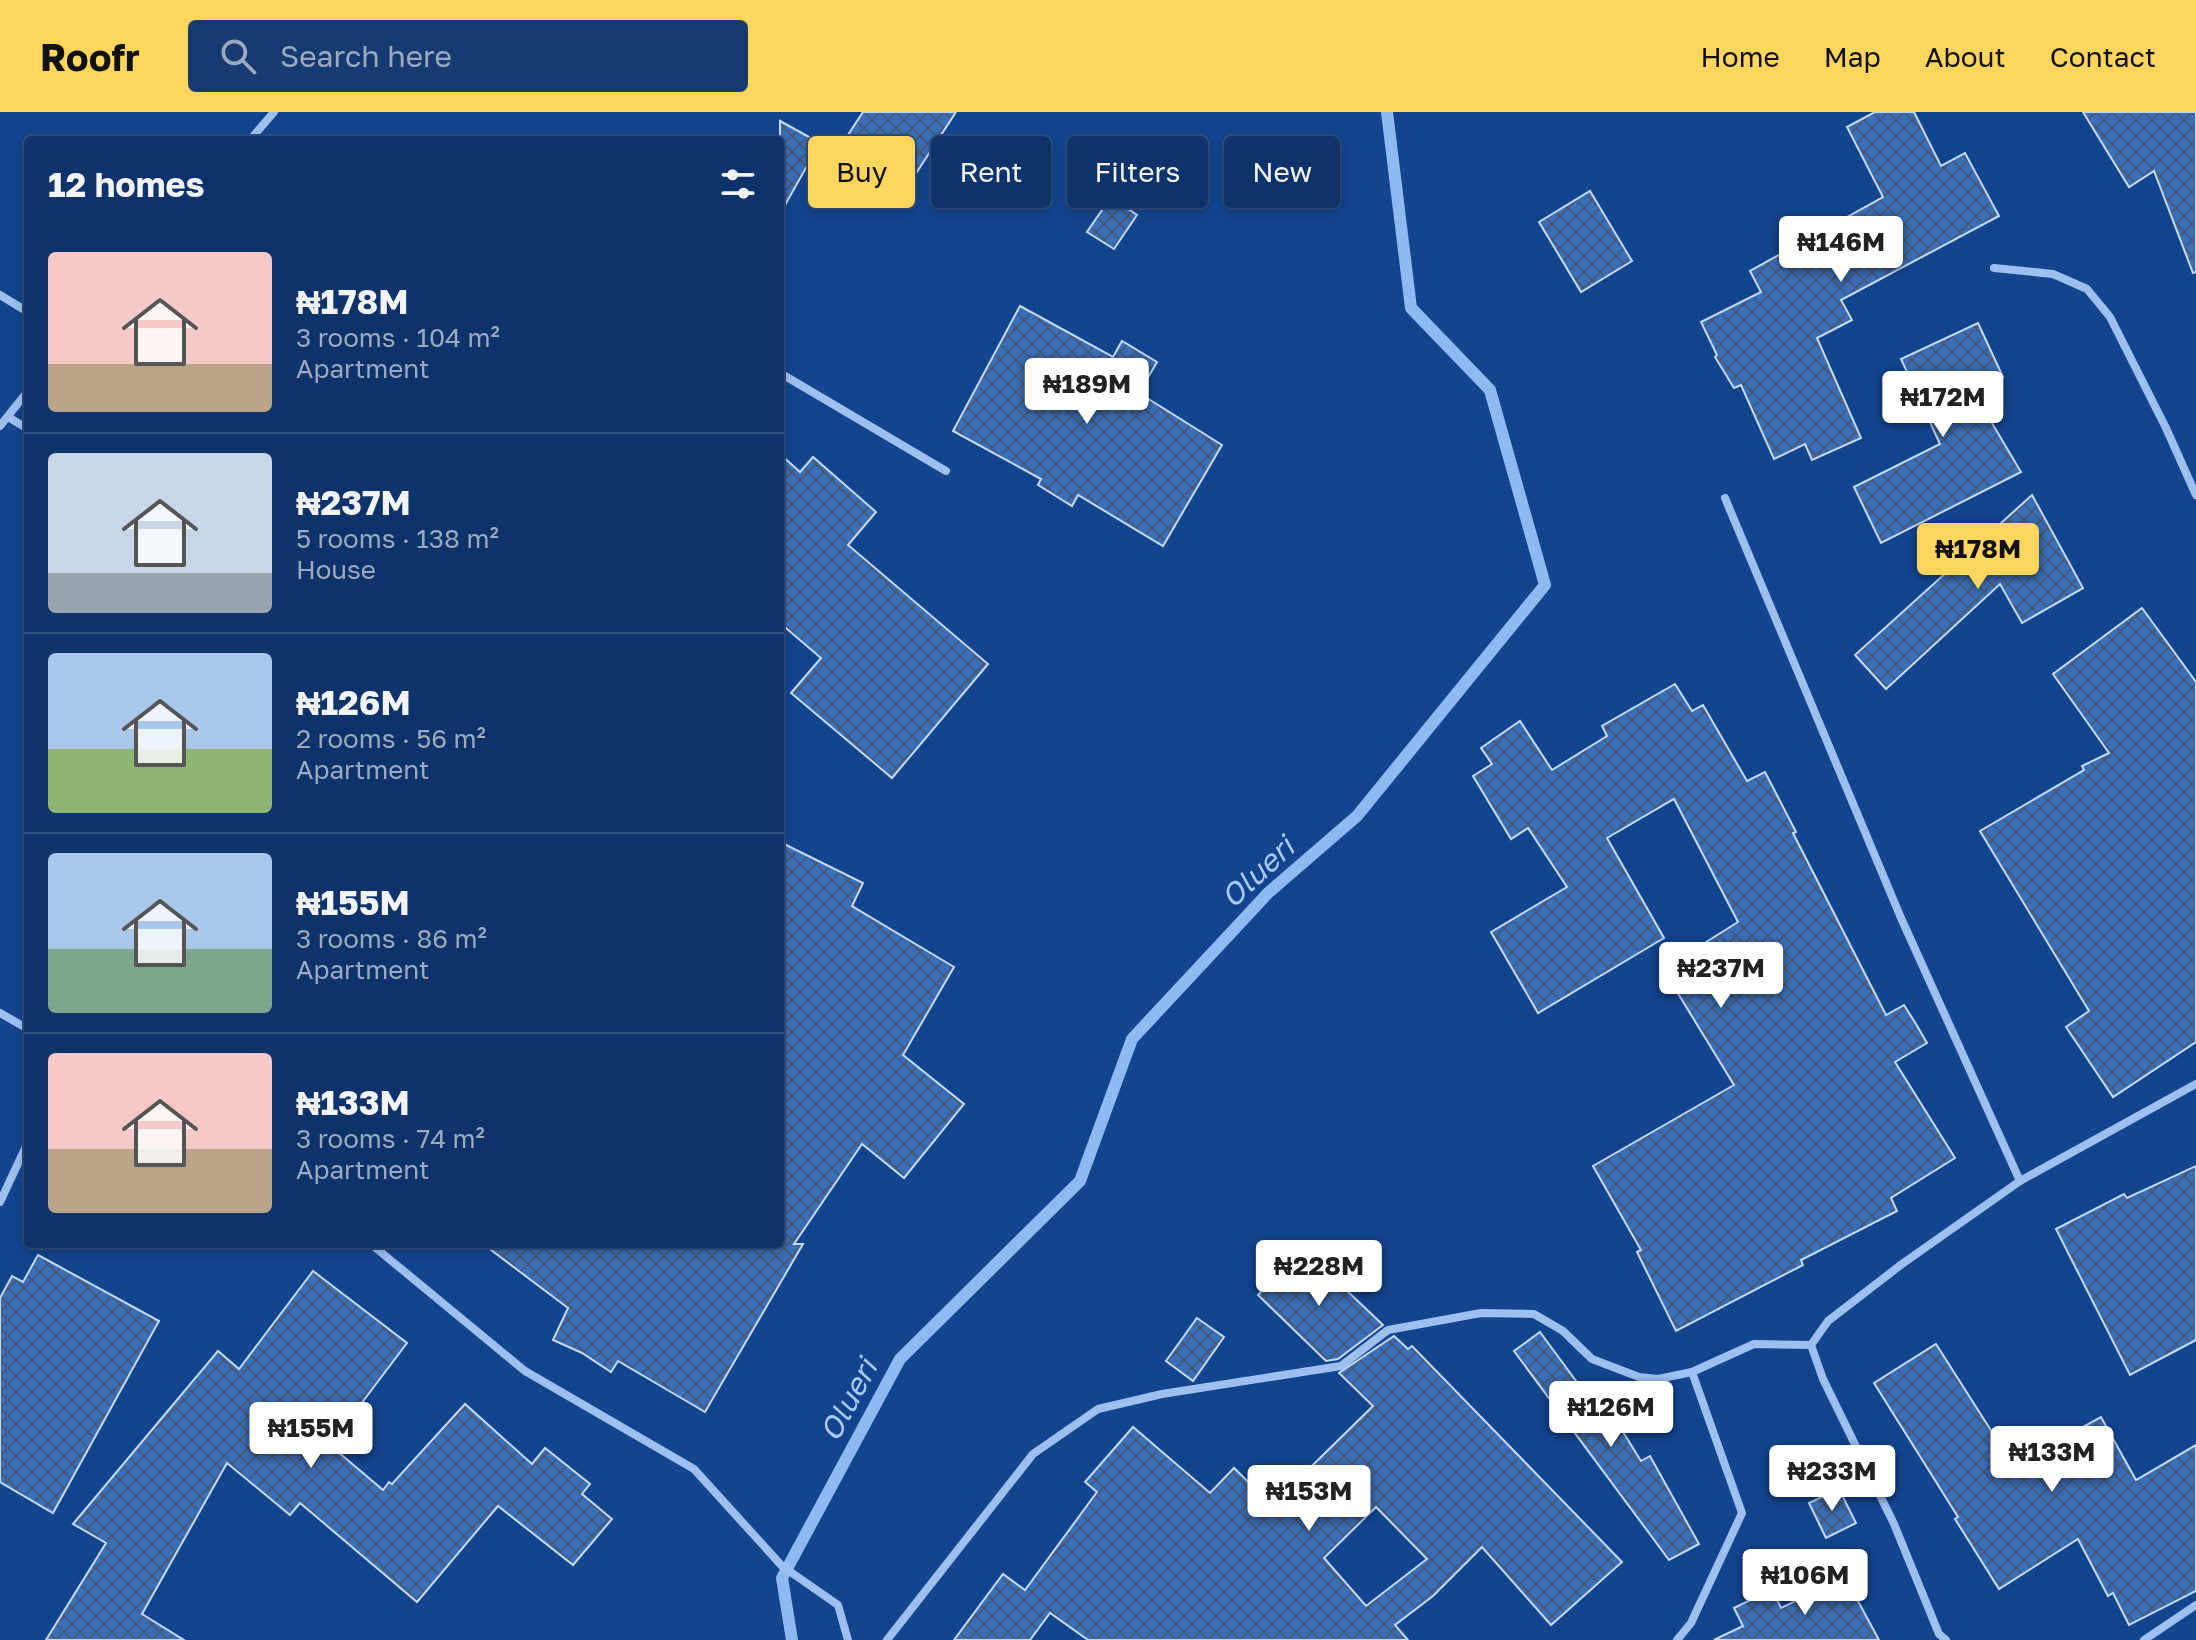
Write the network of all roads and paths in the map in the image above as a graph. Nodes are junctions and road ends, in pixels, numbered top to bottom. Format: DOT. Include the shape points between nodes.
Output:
graph roads {
  1 [pos="274,112"];
  2 [pos="253,136"];
  3 [pos="1994,268"];
  4 [pos="0,295"];
  5 [pos="24,310"];
  6 [pos="784,375"];
  7 [pos="24,396"];
  8 [pos="8,417"];
  9 [pos="0,426"];
  10 [pos="24,427"];
  11 [pos="946,471"];
  12 [pos="2196,495"];
  13 [pos="1725,498"];
  14 [pos="0,1013"];
  15 [pos="24,1027"];
  16 [pos="2196,1084"];
  17 [pos="24,1151"];
  18 [pos="2020,1181"];
  19 [pos="0,1202"];
  20 [pos="376,1248"];
  21 [pos="1811,1345"];
  22 [pos="1692,1372"];
  23 [pos="2196,1605"];
  24 [pos="848,1640"];
  25 [pos="887,1640"];
  26 [pos="1677,1640"];
  27 [pos="1946,1640"];
  28 [pos="2144,1640"];
  1 -- 2 [label="street"];
  3 -- 12 [label="street" via="2053,274 2087,289 2110,317"];
  4 -- 5 [label="street"];
  6 -- 11 [label="street"];
  7 -- 8 [label="street"];
  8 -- 9 [label="street"];
  8 -- 10 [label="street"];
  13 -- 18 [label="street" via="1901,918"];
  14 -- 15 [label="street"];
  16 -- 18 [label="street"];
  17 -- 19 [label="street"];
  18 -- 21 [label="street" via="1828,1321"];
  20 -- 24 [label="street" via="525,1371 694,1469 782,1566 838,1605"];
  21 -- 22 [label="street" via="1754,1344"];
  21 -- 27 [label="street"];
  22 -- 25 [label="street" via="1639,1377 1592,1359 1563,1331 1534,1314 1481,1313 1388,1330 1341,1366 1098,1409 1033,1454"];
  22 -- 26 [label="street" via="1742,1513 1691,1623"];
  23 -- 28 [label="street"];
}
